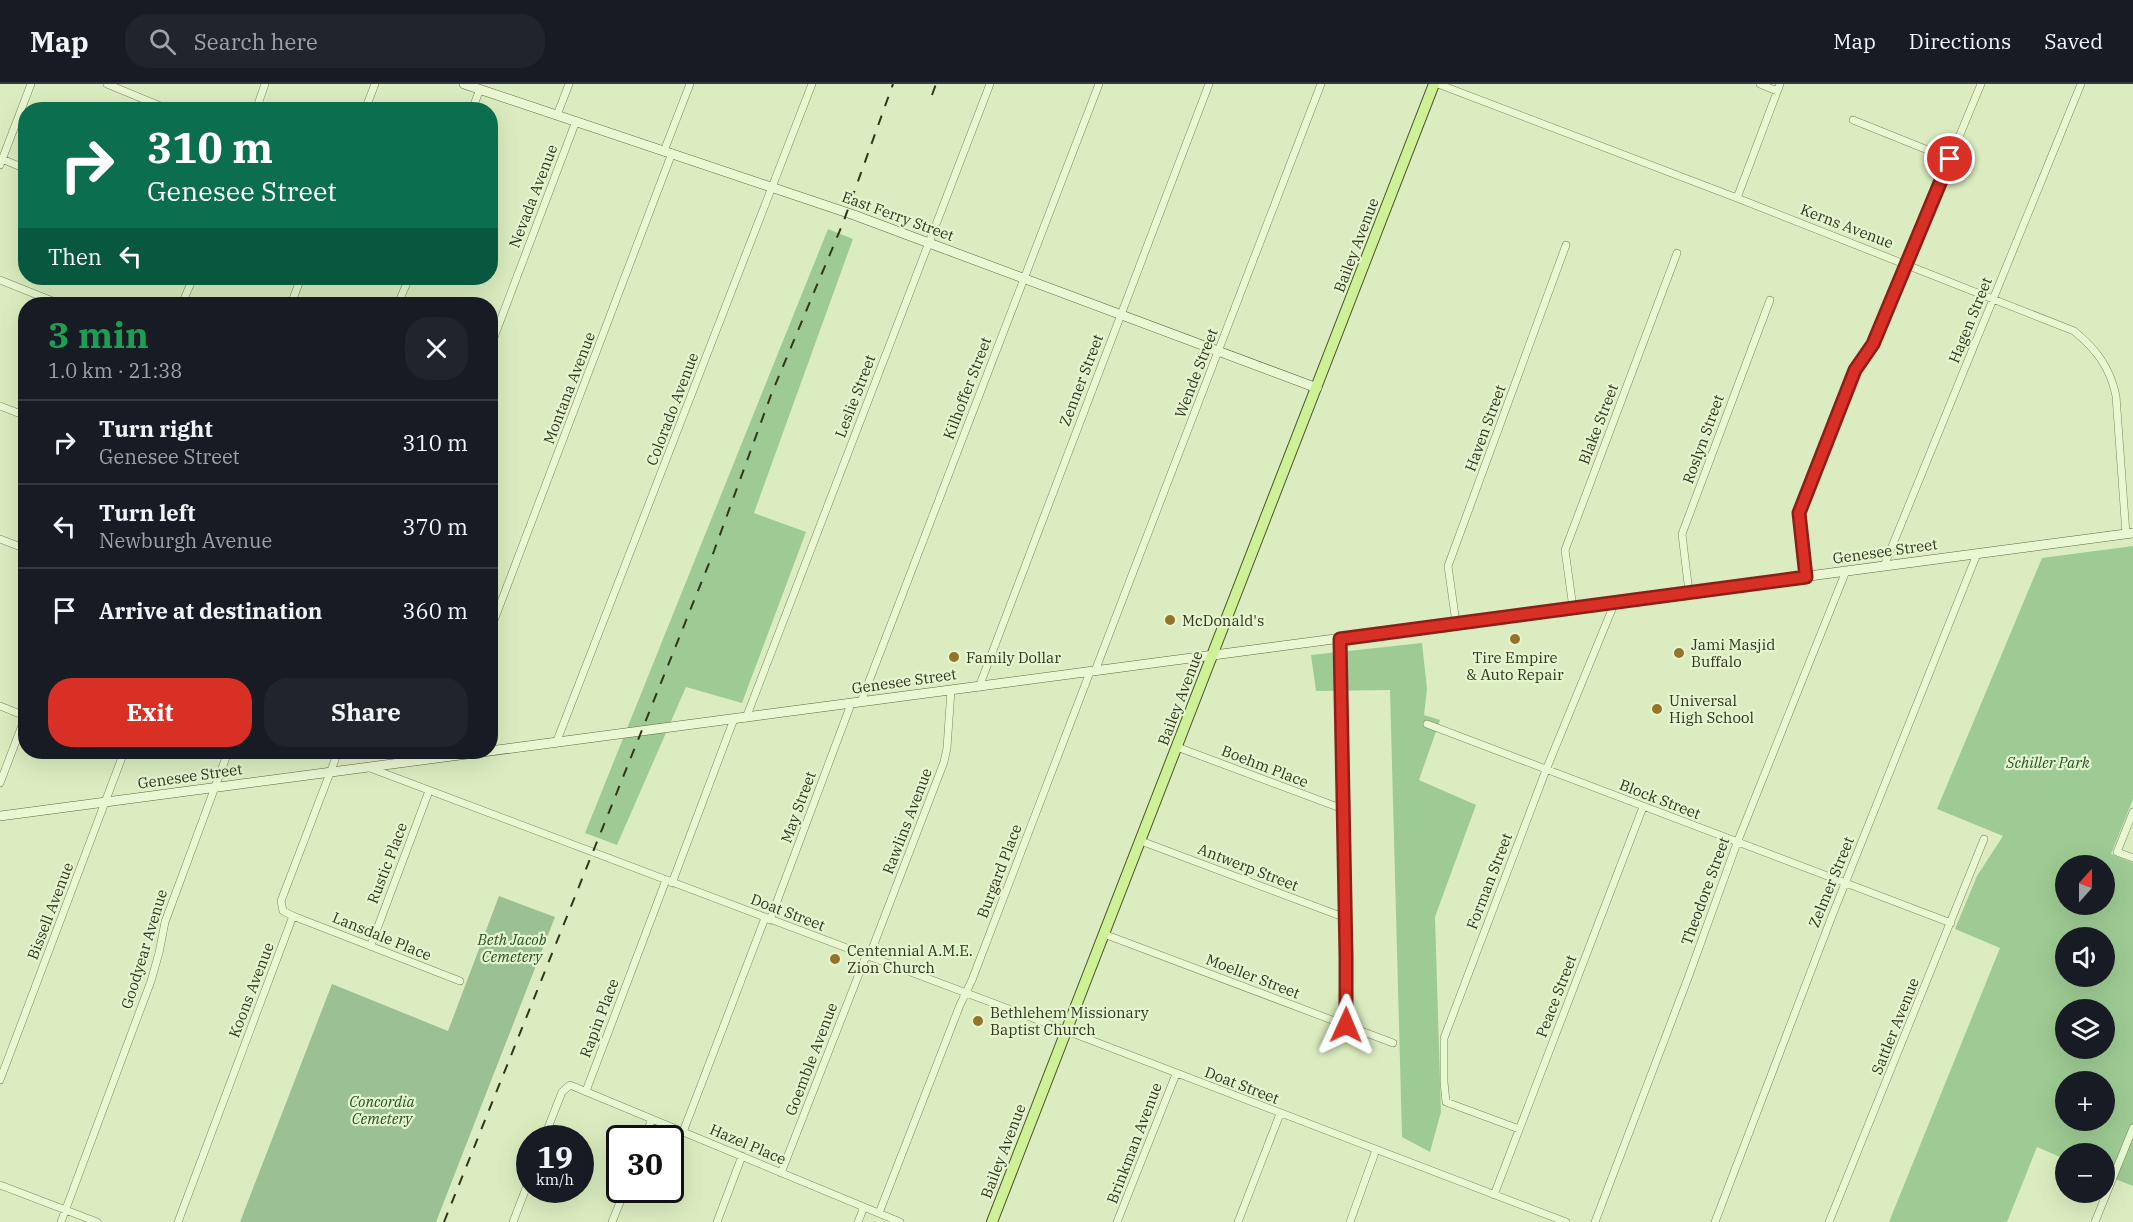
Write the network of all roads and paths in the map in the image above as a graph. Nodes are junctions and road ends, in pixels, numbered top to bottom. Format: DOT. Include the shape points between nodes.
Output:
graph roads {
  1 [pos="31,84"];
  2 [pos="107,84"];
  3 [pos="265,84"];
  4 [pos="375,84"];
  5 [pos="464,84"];
  6 [pos="569,84"];
  7 [pos="690,84"];
  8 [pos="812,84"];
  9 [pos="990,84"];
  10 [pos="1099,84"];
  11 [pos="1209,84"];
  12 [pos="1321,84"];
  13 [pos="1436,84"];
  14 [pos="1760,84"];
  15 [pos="1981,84"];
  16 [pos="2081,84"];
  17 [pos="1778,87"];
  18 [pos="480,89"];
  19 [pos="24,102"];
  20 [pos="151,102"];
  21 [pos="259,102"];
  22 [pos="368,102"];
  23 [pos="475,102"];
  24 [pos="557,115"];
  25 [pos="18,118"];
  26 [pos="1853,120"];
  27 [pos="576,121"];
  28 [pos="668,152"];
  29 [pos="1950,159"];
  30 [pos="1,162"];
  31 [pos="18,167"];
  32 [pos="774,187"];
  33 [pos="1737,198"];
  34 [pos="928,243"];
  35 [pos="1566,245"];
  36 [pos="1677,253"];
  37 [pos="1906,264"];
  38 [pos="1024,279"];
  39 [pos="0,280"];
  40 [pos="42,297"];
  41 [pos="1993,298"];
  42 [pos="1770,300"];
  43 [pos="1121,315"];
  44 [pos="498,327"];
  45 [pos="1218,352"];
  46 [pos="1317,388"];
  47 [pos="0,406"];
  48 [pos="18,413"];
  49 [pos="2130,533"];
  50 [pos="0,539"];
  51 [pos="18,546"];
  52 [pos="1977,554"];
  53 [pos="1884,566"];
  54 [pos="1846,571"];
  55 [pos="1806,577"];
  56 [pos="1689,592"];
  57 [pos="1615,602"];
  58 [pos="1573,608"];
  59 [pos="498,609"];
  60 [pos="1456,623"];
  61 [pos="1340,639"];
  62 [pos="1213,656"];
  63 [pos="1093,672"];
  64 [pos="980,687"];
  65 [pos="951,690"];
  66 [pos="861,702"];
  67 [pos="851,704"];
  68 [pos="0,706"];
  69 [pos="18,713"];
  70 [pos="746,718"];
  71 [pos="734,719"];
  72 [pos="1427,724"];
  73 [pos="18,735"];
  74 [pos="556,743"];
  75 [pos="1177,747"];
  76 [pos="498,749"];
  77 [pos="121,759"];
  78 [pos="225,759"];
  79 [pos="335,759"];
  80 [pos="421,759"];
  81 [pos="370,768"];
  82 [pos="1546,770"];
  83 [pos="330,773"];
  84 [pos="0,783"];
  85 [pos="215,788"];
  86 [pos="429,791"];
  87 [pos="105,803"];
  88 [pos="1643,807"];
  89 [pos="1343,809"];
  90 [pos="2133,812"];
  91 [pos="0,816"];
  92 [pos="1984,839"];
  93 [pos="1141,841"];
  94 [pos="1737,843"];
  95 [pos="2133,858"];
  96 [pos="669,881"];
  97 [pos="1846,883"];
  98 [pos="294,916"];
  99 [pos="1346,918"];
  100 [pos="768,919"];
  101 [pos="1951,923"];
  102 [pos="1104,934"];
  103 [pos="370,945"];
  104 [pos="867,957"];
  105 [pos="460,981"];
  106 [pos="965,994"];
  107 [pos="1346,1025"];
  108 [pos="1066,1031"];
  109 [pos="1393,1043"];
  110 [pos="1176,1074"];
  111 [pos="0,1080"];
  112 [pos="586,1091"];
  113 [pos="1280,1114"];
  114 [pos="652,1119"];
  115 [pos="549,1125"];
  116 [pos="649,1125"];
  117 [pos="666,1125"];
  118 [pos="2133,1128"];
  119 [pos="684,1129"];
  120 [pos="1520,1129"];
  121 [pos="684,1132"];
  122 [pos="1376,1150"];
  123 [pos="742,1156"];
  124 [pos="781,1173"];
  125 [pos="0,1185"];
  126 [pos="1494,1195"];
  127 [pos="520,1203"];
  128 [pos="620,1203"];
  129 [pos="864,1207"];
  130 [pos="65,1210"];
  131 [pos="879,1213"];
  132 [pos="61,1222"];
  133 [pos="98,1222"];
  134 [pos="178,1222"];
  135 [pos="513,1222"];
  136 [pos="612,1222"];
  137 [pos="717,1222"];
  138 [pos="858,1222"];
  139 [pos="900,1222"];
  140 [pos="992,1222"];
  141 [pos="1117,1222"];
  142 [pos="1238,1222"];
  143 [pos="1350,1222"];
  144 [pos="1566,1222"];
  145 [pos="1595,1222"];
  146 [pos="1715,1222"];
  147 [pos="1829,1222"];
  148 [pos="2095,1222"];
  1 -- 19 [label="street"];
  2 -- 20 [label="street"];
  3 -- 21 [label="street"];
  4 -- 22 [label="street"];
  5 -- 18 [label="main road, East Ferry Street"];
  6 -- 24 [label="street"];
  7 -- 28 [label="street, Montana Avenue"];
  8 -- 32 [label="street, Colorado Avenue"];
  9 -- 34 [label="street, Leslie Street"];
  10 -- 38 [label="street, Kilhoffer Street"];
  11 -- 43 [label="street, Zenner Street"];
  12 -- 45 [label="street, Wende Street"];
  13 -- 33 [label="street, Kerns Avenue"];
  13 -- 46 [label="main road, Bailey Avenue"];
  14 -- 17 [label="street"];
  15 -- 29 [label="street"];
  16 -- 41 [label="street, Hagen Street"];
  17 -- 33 [label="street"];
  18 -- 23 [label="street"];
  18 -- 24 [label="main road, East Ferry Street"];
  24 -- 27 [label="main road, East Ferry Street"];
  25 -- 30 [label="street"];
  26 -- 29 [label="street"];
  27 -- 28 [label="main road, East Ferry Street"];
  27 -- 44 [label="street, Nevada Avenue"];
  28 -- 32 [label="main road, East Ferry Street"];
  28 -- 59 [label="street, Montana Avenue"];
  29 -- 37 [label="street"];
  30 -- 31 [label="street"];
  32 -- 34 [label="main road, East Ferry Street"];
  32 -- 74 [label="street, Colorado Avenue"];
  33 -- 37 [label="street, Kerns Avenue"];
  34 -- 38 [label="main road, East Ferry Street"];
  34 -- 70 [label="street, Leslie Street"];
  35 -- 60 [label="street, Haven Street" via="1448,566"];
  36 -- 58 [label="street, Blake Street" via="1565,550"];
  37 -- 41 [label="street, Kerns Avenue"];
  37 -- 55 [label="street" via="1873,344 1855,370 1799,513"];
  38 -- 43 [label="main road, East Ferry Street"];
  38 -- 66 [label="street, Kilhoffer Street"];
  39 -- 40 [label="street"];
  41 -- 49 [label="street, Kerns Avenue" via="2074,331 2106,366 2116,396"];
  41 -- 53 [label="street, Hagen Street"];
  42 -- 56 [label="street, Roslyn Street" via="1682,534"];
  43 -- 45 [label="main road, East Ferry Street"];
  43 -- 64 [label="street, Zenner Street"];
  45 -- 46 [label="main road, East Ferry Street"];
  45 -- 63 [label="street, Wende Street"];
  46 -- 62 [label="main road, Bailey Avenue"];
  47 -- 48 [label="street"];
  49 -- 52 [label="main road, Genesee Street"];
  50 -- 51 [label="street"];
  52 -- 53 [label="main road, Genesee Street"];
  52 -- 97 [label="street, Zelmer Street"];
  53 -- 54 [label="main road, Genesee Street"];
  54 -- 55 [label="main road, Genesee Street"];
  54 -- 94 [label="street, Theodore Street"];
  55 -- 56 [label="main road, Genesee Street"];
  56 -- 57 [label="main road, Genesee Street"];
  57 -- 58 [label="main road, Genesee Street"];
  57 -- 82 [label="street, Forman Street"];
  58 -- 60 [label="main road, Genesee Street"];
  60 -- 61 [label="main road, Genesee Street"];
  61 -- 62 [label="main road, Genesee Street"];
  61 -- 89 [label="street"];
  62 -- 63 [label="main road, Genesee Street"];
  62 -- 75 [label="main road, Bailey Avenue"];
  63 -- 64 [label="main road, Genesee Street"];
  63 -- 106 [label="street, Burgard Place"];
  64 -- 65 [label="main road, Genesee Street"];
  65 -- 66 [label="main road, Genesee Street"];
  65 -- 104 [label="street, Rawlins Avenue" via="944,762"];
  66 -- 67 [label="main road, Genesee Street"];
  67 -- 70 [label="main road, Genesee Street"];
  67 -- 100 [label="street, May Street"];
  68 -- 69 [label="street"];
  70 -- 71 [label="main road, Genesee Street"];
  71 -- 74 [label="main road, Genesee Street"];
  71 -- 96 [label="street, Rapin Place"];
  72 -- 82 [label="street, Block Street"];
  73 -- 84 [label="street"];
  74 -- 76 [label="main road, Genesee Street"];
  75 -- 89 [label="street, Boehm Place"];
  75 -- 93 [label="main road, Bailey Avenue"];
  77 -- 87 [label="street, Bissell Avenue"];
  78 -- 85 [label="street, Goodyear Avenue"];
  79 -- 83 [label="street"];
  80 -- 81 [label="main road, Genesee Street"];
  81 -- 83 [label="main road, Genesee Street"];
  81 -- 86 [label="street, Doat Street"];
  82 -- 88 [label="street, Block Street"];
  82 -- 120 [label="street, Forman Street" via="1444,1038 1446,1102"];
  83 -- 85 [label="main road, Genesee Street"];
  83 -- 98 [label="street" via="280,904 283,911"];
  85 -- 87 [label="main road, Genesee Street"];
  85 -- 130 [label="street, Goodyear Avenue" via="166,919 151,981"];
  86 -- 96 [label="street, Doat Street"];
  86 -- 103 [label="street, Rustic Place"];
  87 -- 91 [label="main road, Genesee Street"];
  87 -- 111 [label="street, Bissell Avenue"];
  88 -- 94 [label="street, Block Street"];
  88 -- 120 [label="street, Peace Street"];
  89 -- 99 [label="street"];
  90 -- 95 [label="street" via="2117,852"];
  92 -- 101 [label="street, Sattler Avenue"];
  93 -- 99 [label="street, Antwerp Street"];
  93 -- 102 [label="main road, Bailey Avenue"];
  94 -- 97 [label="street, Block Street"];
  94 -- 145 [label="street, Theodore Street"];
  96 -- 100 [label="street, Doat Street"];
  96 -- 112 [label="street, Rapin Place"];
  97 -- 101 [label="street, Block Street"];
  97 -- 146 [label="street, Zelmer Street"];
  98 -- 103 [label="street, Lansdale Place"];
  98 -- 134 [label="street, Koons Avenue"];
  99 -- 107 [label="street"];
  100 -- 104 [label="street, Doat Street"];
  100 -- 119 [label="street, May Street"];
  101 -- 147 [label="street, Sattler Avenue"];
  102 -- 107 [label="street, Moeller Street"];
  102 -- 108 [label="main road, Bailey Avenue"];
  103 -- 105 [label="street, Lansdale Place"];
  104 -- 106 [label="street, Doat Street"];
  104 -- 124 [label="street, Goemble Avenue"];
  106 -- 108 [label="street, Doat Street"];
  106 -- 131 [label="street, Burgard Place"];
  107 -- 109 [label="street, Moeller Street"];
  108 -- 110 [label="street, Doat Street"];
  108 -- 140 [label="main road, Bailey Avenue"];
  110 -- 113 [label="street, Doat Street"];
  110 -- 141 [label="street, Brinkman Avenue"];
  112 -- 114 [label="street, Hazel Place"];
  112 -- 115 [label="street" via="570,1085 564,1088"];
  113 -- 122 [label="street, Doat Street"];
  113 -- 142 [label="street"];
  114 -- 116 [label="street"];
  114 -- 117 [label="street, Hazel Place"];
  118 -- 148 [label="street"];
  120 -- 126 [label="street, Peace Street"];
  121 -- 123 [label="street, Hazel Place"];
  122 -- 126 [label="street, Doat Street"];
  122 -- 143 [label="street"];
  123 -- 124 [label="street, Hazel Place"];
  123 -- 137 [label="street"];
  124 -- 129 [label="street, Hazel Place"];
  125 -- 130 [label="street"];
  126 -- 144 [label="street, Doat Street"];
  127 -- 135 [label="street"];
  128 -- 136 [label="street"];
  129 -- 131 [label="street, Hazel Place"];
  129 -- 138 [label="street"];
  130 -- 132 [label="street, Goodyear Avenue"];
  130 -- 133 [label="street"];
  131 -- 139 [label="street, Hazel Place"];
}
